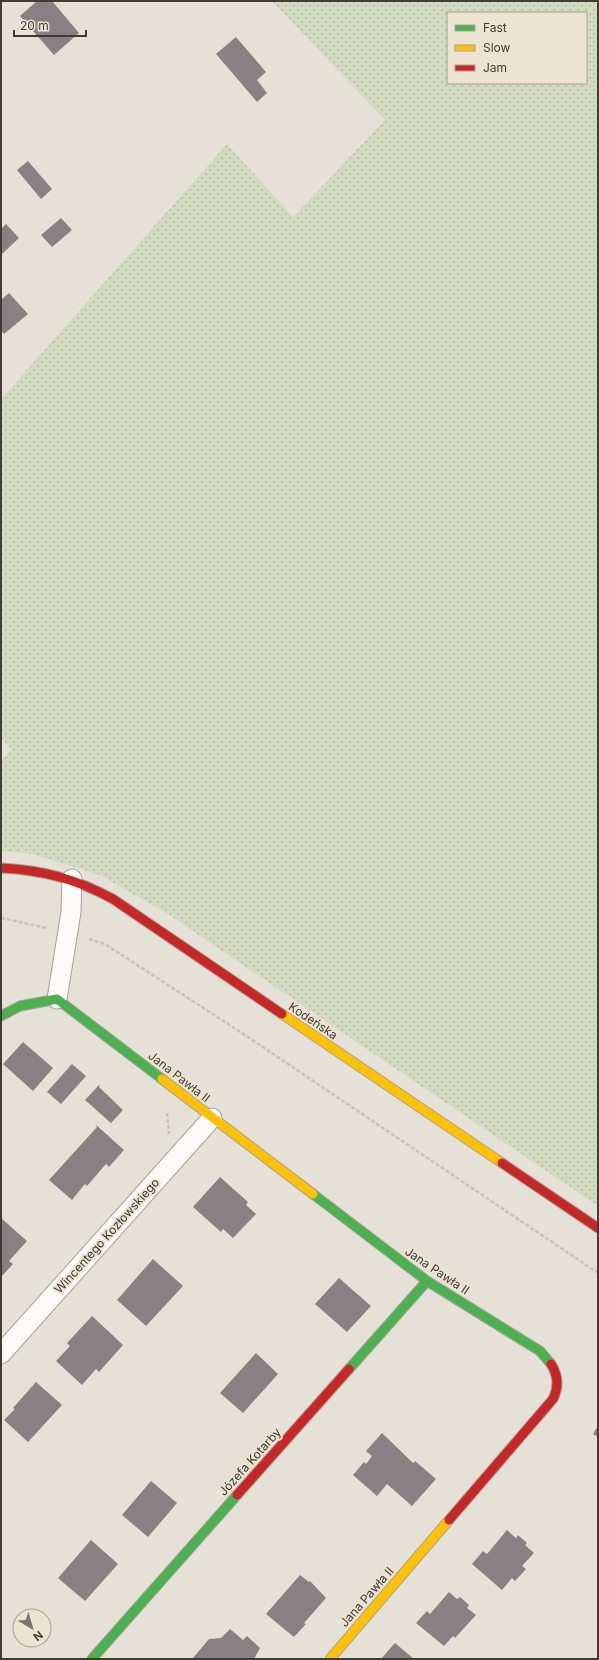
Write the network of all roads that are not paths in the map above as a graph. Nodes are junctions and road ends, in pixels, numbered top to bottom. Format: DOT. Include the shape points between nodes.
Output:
graph roads {
  1 [pos="1,868"];
  2 [pos="72,879"];
  3 [pos="57,999"];
  4 [pos="1,1016"];
  5 [pos="212,1118"];
  6 [pos="598,1228"];
  7 [pos="427,1281"];
  8 [pos="1,1354"];
  9 [pos="92,1659"];
  10 [pos="330,1659"];
  1 -- 2 [label="street, Kodeńska" via="34,869"];
  2 -- 3 [label="street" via="71,912"];
  2 -- 6 [label="street, Kodeńska" via="113,899"];
  3 -- 4 [label="street" via="20,1006"];
  3 -- 5 [label="street, Jana Pawła II"];
  5 -- 7 [label="street, Jana Pawła II"];
  5 -- 8 [label="street, Wincentego Kozłowskiego"];
  7 -- 9 [label="street, Józefa Kotarby"];
  7 -- 10 [label="street, Jana Pawła II" via="540,1351 555,1372 558,1386 553,1399"];
}
